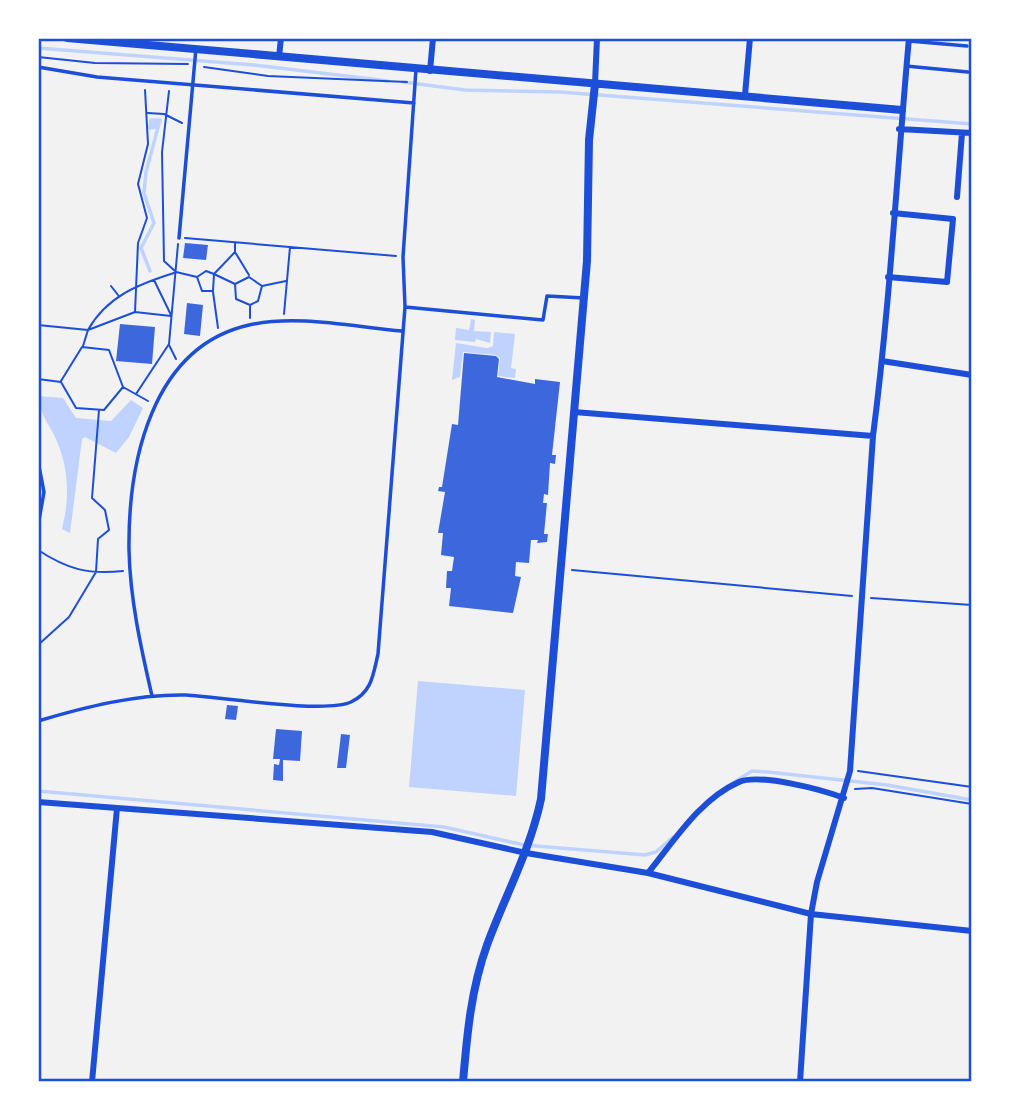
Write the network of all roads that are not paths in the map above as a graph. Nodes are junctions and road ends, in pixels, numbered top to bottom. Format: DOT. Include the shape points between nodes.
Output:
graph roads {
  1 [pos="67,38"];
  2 [pos="281,38"];
  3 [pos="432,38"];
  4 [pos="597,38"];
  5 [pos="750,38"];
  6 [pos="909,40"];
  7 [pos="124,41"];
  8 [pos="967,46"];
  9 [pos="196,48"];
  10 [pos="279,57"];
  11 [pos="906,66"];
  12 [pos="38,67"];
  13 [pos="416,69"];
  14 [pos="430,71"];
  15 [pos="968,72"];
  16 [pos="595,84"];
  17 [pos="192,85"];
  18 [pos="745,95"];
  19 [pos="414,103"];
  20 [pos="902,110"];
  21 [pos="899,129"];
  22 [pos="962,133"];
  23 [pos="971,134"];
  24 [pos="957,197"];
  25 [pos="893,213"];
  26 [pos="179,238"];
  27 [pos="888,277"];
  28 [pos="584,298"];
  29 [pos="405,307"];
  30 [pos="403,331"];
  31 [pos="883,361"];
  32 [pos="971,375"];
  33 [pos="574,412"];
  34 [pos="873,436"];
  35 [pos="38,461"];
  36 [pos="38,526"];
  37 [pos="152,696"];
  38 [pos="38,721"];
  39 [pos="844,798"];
  40 [pos="38,802"];
  41 [pos="117,808"];
  42 [pos="526,853"];
  43 [pos="649,873"];
  44 [pos="811,915"];
  45 [pos="971,932"];
  46 [pos="92,1082"];
  47 [pos="463,1082"];
  48 [pos="800,1082"];
  1 -- 7 [label="street"];
  2 -- 10 [label="street"];
  3 -- 14 [label="street"];
  4 -- 16 [label="street"];
  5 -- 18 [label="street"];
  6 -- 8 [label="lane"];
  6 -- 11 [label="street"];
  7 -- 9 [label="street"];
  9 -- 10 [label="street"];
  9 -- 17 [label="lane"];
  10 -- 13 [label="street"];
  11 -- 15 [label="lane"];
  11 -- 20 [label="street"];
  12 -- 17 [label="lane"];
  13 -- 14 [label="street"];
  13 -- 19 [label="lane"];
  14 -- 16 [label="street"];
  16 -- 18 [label="street"];
  16 -- 28 [label="street"];
  17 -- 19 [label="lane"];
  17 -- 26 [label="lane"];
  18 -- 20 [label="street"];
  19 -- 29 [label="lane"];
  20 -- 21 [label="street"];
  21 -- 22 [label="street"];
  21 -- 25 [label="street"];
  22 -- 23 [label="street"];
  22 -- 24 [label="street"];
  25 -- 27 [label="street"];
  25 -- 27 [label="street" via="953,219 947,282"];
  27 -- 31 [label="street"];
  28 -- 29 [label="lane" via="547,296 543,320"];
  28 -- 33 [label="street"];
  29 -- 30 [label="lane"];
  30 -- 37 [label="lane" via="284,322 250,325 219,334 167,382 141,446 131,500 129,551"];
  30 -- 37 [label="lane" via="372,684 364,694 334,707"];
  31 -- 32 [label="street"];
  31 -- 34 [label="street"];
  33 -- 34 [label="street"];
  33 -- 42 [label="street" via="541,799"];
  34 -- 39 [label="street" via="850,771"];
  35 -- 36 [label="lane" via="44,492"];
  37 -- 38 [label="lane"];
  39 -- 43 [label="street" via="763,780 738,783 696,813"];
  39 -- 44 [label="street"];
  40 -- 41 [label="street"];
  41 -- 42 [label="street" via="432,832"];
  41 -- 46 [label="street"];
  42 -- 43 [label="street"];
  42 -- 47 [label="street" via="481,965 470,1006"];
  43 -- 44 [label="street"];
  44 -- 45 [label="street"];
  44 -- 48 [label="street"];
}
